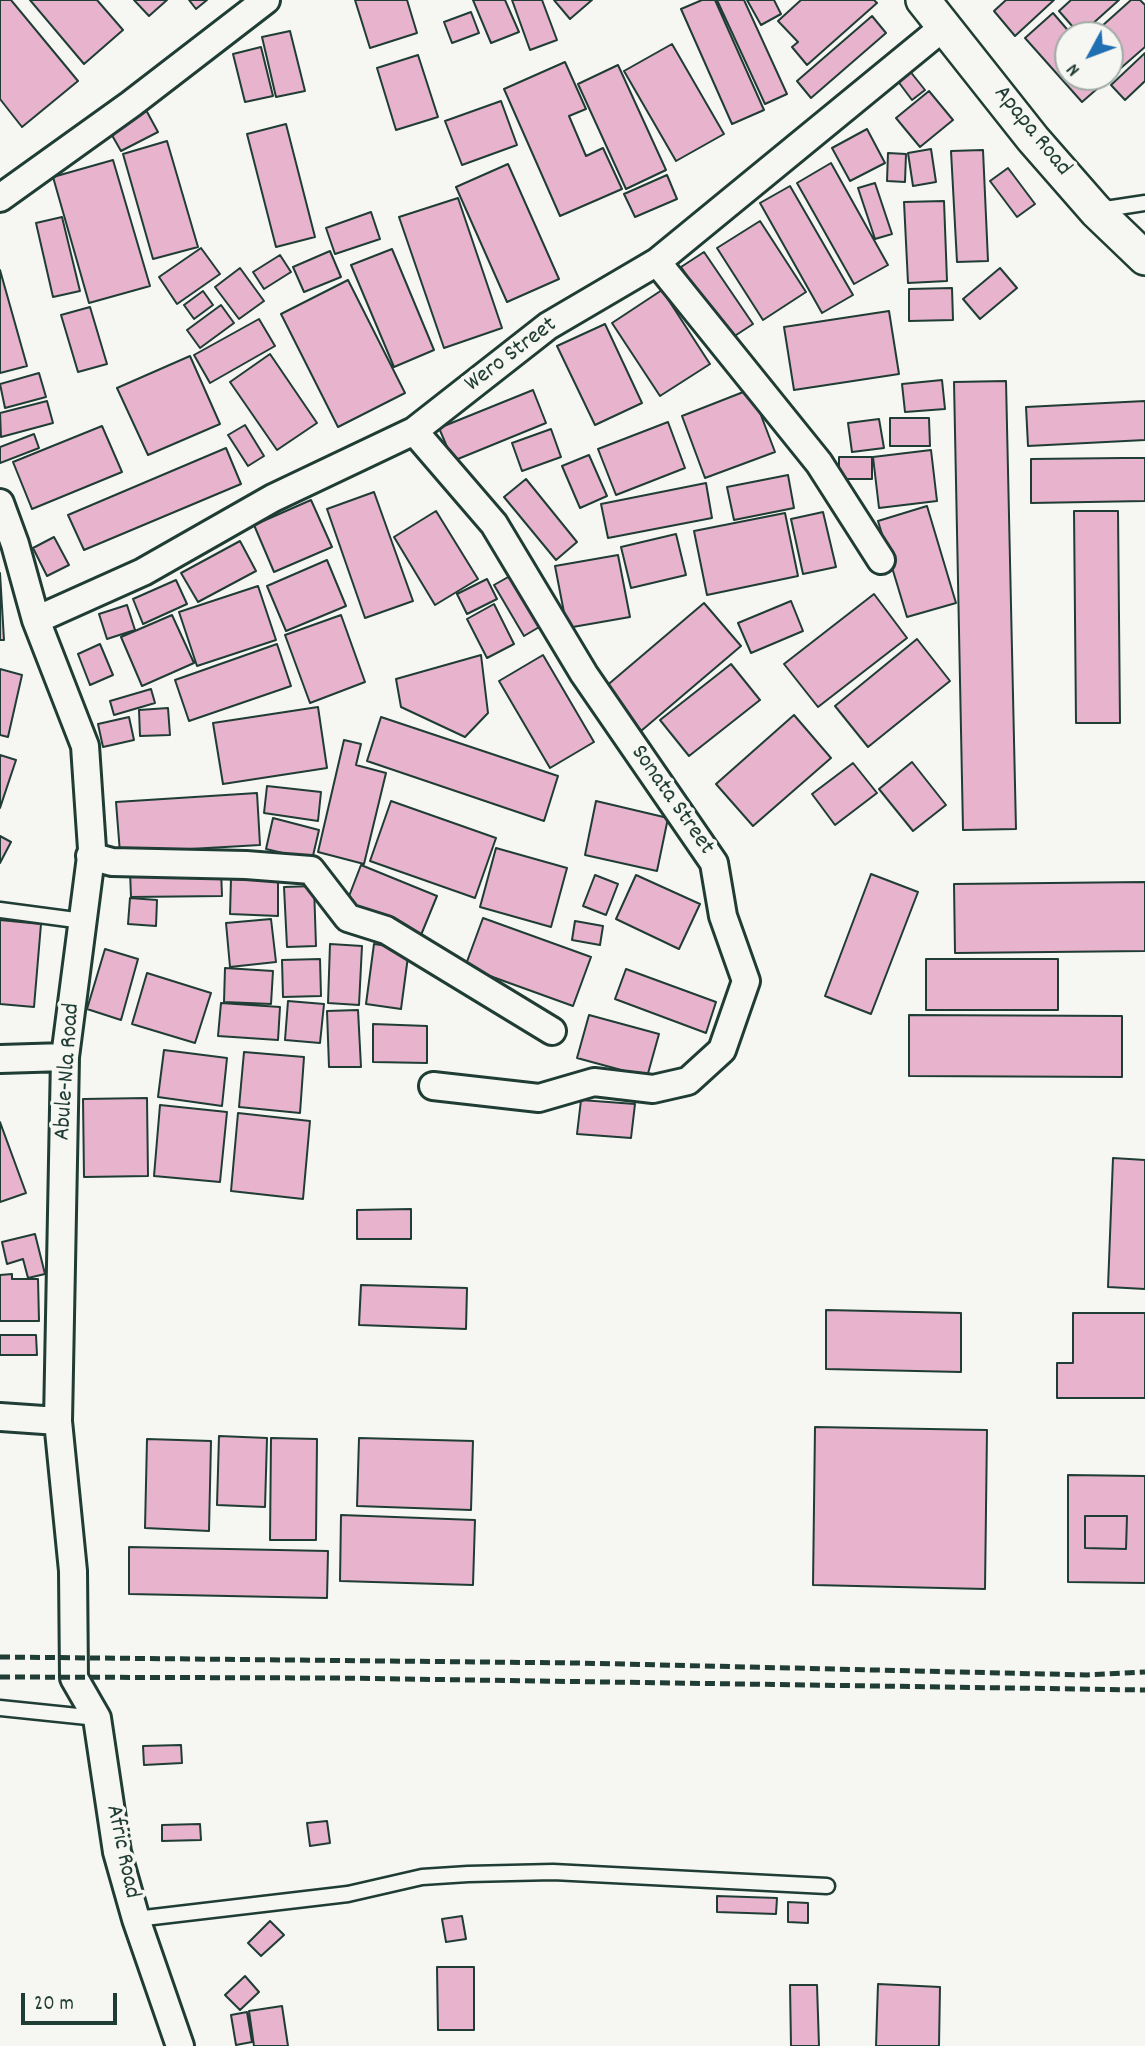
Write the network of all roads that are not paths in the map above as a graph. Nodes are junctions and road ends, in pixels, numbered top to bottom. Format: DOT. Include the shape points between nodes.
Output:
graph roads {
  1 [pos="266,0"];
  2 [pos="923,0"];
  3 [pos="946,25"];
  4 [pos="0,198"];
  5 [pos="1145,203"];
  6 [pos="1096,211"];
  7 [pos="1145,258"];
  8 [pos="657,262"];
  9 [pos="414,431"];
  10 [pos="0,503"];
  11 [pos="881,559"];
  12 [pos="36,620"];
  13 [pos="90,856"];
  14 [pos="0,910"];
  15 [pos="83,921"];
  16 [pos="552,1031"];
  17 [pos="65,1057"];
  18 [pos="0,1059"];
  19 [pos="433,1086"];
  20 [pos="0,1417"];
  21 [pos="58,1421"];
  22 [pos="76,1657"];
  23 [pos="0,1708"];
  24 [pos="97,1718"];
  25 [pos="827,1886"];
  26 [pos="136,1919"];
  27 [pos="180,2046"];
  1 -- 4 [label="street"];
  2 -- 3 [label="street, Apapa Road"];
  3 -- 6 [label="street, Apapa Road" via="1033,139"];
  3 -- 8 [label="street, Wero Street"];
  5 -- 6 [label="lane"];
  6 -- 7 [label="street, Apapa Road"];
  8 -- 9 [label="street, Wero Street" via="548,326"];
  8 -- 11 [label="street" via="818,463"];
  9 -- 12 [label="street, Wero Street" via="273,498 143,572"];
  9 -- 19 [label="street, Sonata Street" via="494,524 584,674 714,863 723,916 746,981 722,1050 688,1081 653,1089 594,1082 539,1098"];
  10 -- 12 [label="street, Abule-Nla Road"];
  12 -- 13 [label="street, Abule-Nla Road" via="85,746"];
  13 -- 15 [label="street, Abule-Nla Road"];
  13 -- 16 [label="street" via="112,862 311,870 348,918 386,930"];
  14 -- 15 [label="lane"];
  15 -- 17 [label="street, Abule-Nla Road"];
  17 -- 18 [label="street"];
  17 -- 21 [label="street, Abule-Nla Road"];
  20 -- 21 [label="street"];
  21 -- 22 [label="street, Abule-Nla Road" via="74,1571"];
  22 -- 24 [label="street, Afric Road" via="74,1678"];
  23 -- 24 [label="lane"];
  24 -- 26 [label="street, Afric Road" via="117,1852"];
  25 -- 26 [label="lane" via="553,1872 468,1874 422,1877 348,1894"];
  26 -- 27 [label="street, Afric Road"];
}
